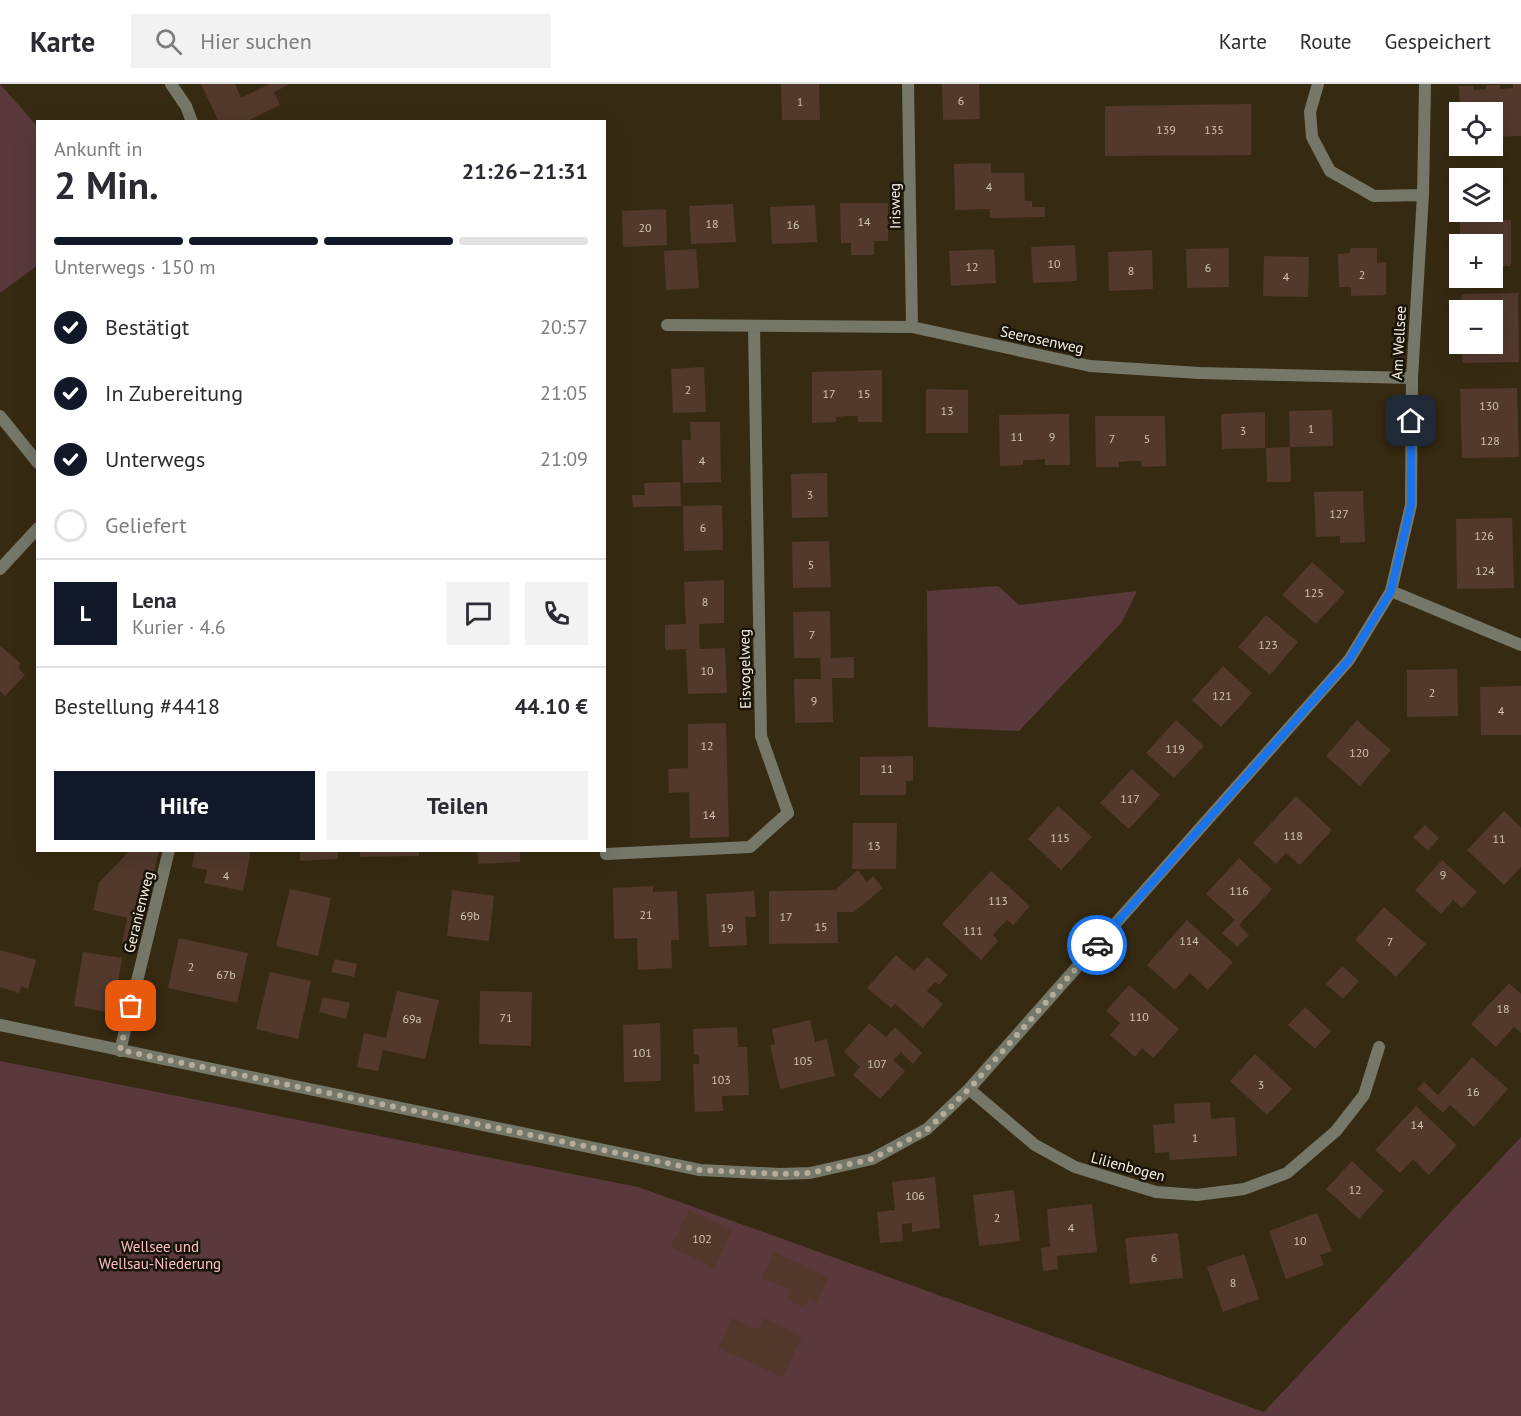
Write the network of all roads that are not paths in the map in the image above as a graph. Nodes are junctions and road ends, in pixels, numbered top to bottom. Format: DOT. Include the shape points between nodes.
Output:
graph roads {
  1 [pos="171,84"];
  2 [pos="908,84"];
  3 [pos="1318,84"];
  4 [pos="1425,84"];
  5 [pos="191,120"];
  6 [pos="1423,195"];
  7 [pos="667,325"];
  8 [pos="754,326"];
  9 [pos="912,327"];
  10 [pos="1412,378"];
  11 [pos="0,416"];
  12 [pos="36,461"];
  13 [pos="36,530"];
  14 [pos="0,569"];
  15 [pos="1391,591"];
  16 [pos="1521,645"];
  17 [pos="169,852"];
  18 [pos="606,854"];
  19 [pos="0,1026"];
  20 [pos="1379,1047"];
  21 [pos="120,1050"];
  22 [pos="969,1089"];
  1 -- 5 [label="street"];
  2 -- 9 [label="street, Irisweg"];
  3 -- 6 [label="street" via="1310,112 1312,136 1330,171 1374,196"];
  4 -- 6 [label="street, Am Wellsee"];
  6 -- 10 [label="street, Am Wellsee"];
  7 -- 8 [label="street, Seerosenweg"];
  8 -- 9 [label="street, Seerosenweg"];
  8 -- 18 [label="street, Eisvogelweg" via="761,736 788,813 750,846"];
  9 -- 10 [label="street, Seerosenweg" via="1090,366"];
  10 -- 15 [label="street, Am Wellsee" via="1411,505"];
  11 -- 12 [label="street"];
  13 -- 14 [label="street"];
  15 -- 16 [label="street"];
  15 -- 22 [label="street, Am Wellsee" via="1349,660"];
  17 -- 21 [label="street, Geranienweg"];
  19 -- 21 [label="street, Am Wellsee"];
  20 -- 22 [label="street, Lilienbogen" via="1364,1095 1336,1131 1287,1173 1244,1189 1197,1195 1156,1192 1075,1167 1035,1145"];
  21 -- 22 [label="street, Am Wellsee" via="661,1163 700,1170 780,1174 810,1173 872,1159 927,1130"];
}
